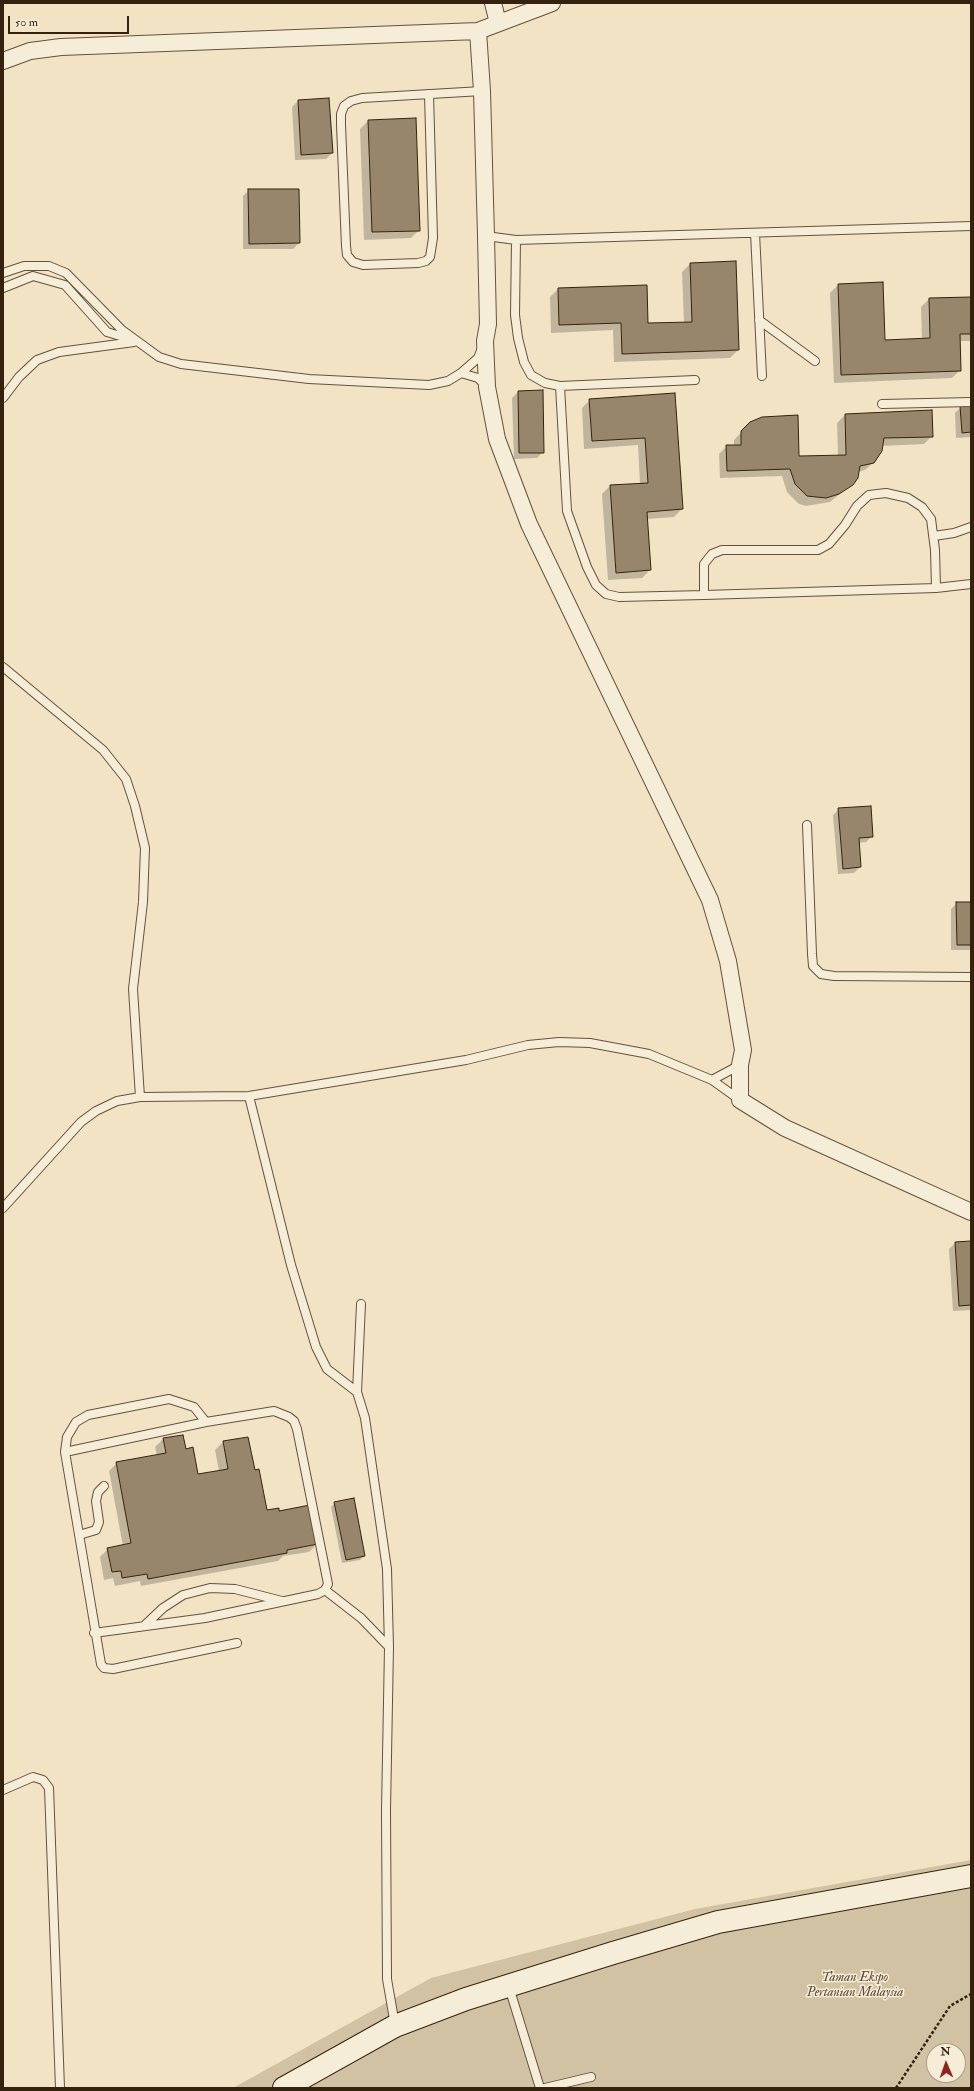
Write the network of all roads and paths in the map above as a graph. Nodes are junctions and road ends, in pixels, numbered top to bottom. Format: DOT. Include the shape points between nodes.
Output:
graph roads {
  1 [pos="493,3"];
  2 [pos="552,3"];
  3 [pos="498,22"];
  4 [pos="478,31"];
  5 [pos="3,61"];
  6 [pos="482,91"];
  7 [pos="429,94"];
  8 [pos="971,226"];
  9 [pos="755,233"];
  10 [pos="486,236"];
  11 [pos="516,240"];
  12 [pos="3,273"];
  13 [pos="3,288"];
  14 [pos="759,320"];
  15 [pos="485,341"];
  16 [pos="137,342"];
  17 [pos="815,361"];
  18 [pos="461,373"];
  19 [pos="762,376"];
  20 [pos="695,380"];
  21 [pos="560,386"];
  22 [pos="488,387"];
  23 [pos="3,398"];
  24 [pos="971,402"];
  25 [pos="882,404"];
  26 [pos="971,527"];
  27 [pos="934,536"];
  28 [pos="971,584"];
  29 [pos="936,588"];
  30 [pos="704,595"];
  31 [pos="3,667"];
  32 [pos="807,825"];
  33 [pos="971,977"];
  34 [pos="740,1065"];
  35 [pos="712,1080"];
  36 [pos="249,1096"];
  37 [pos="140,1097"];
  38 [pos="740,1100"];
  39 [pos="3,1208"];
  40 [pos="971,1212"];
  41 [pos="361,1304"];
  42 [pos="358,1392"];
  43 [pos="206,1422"];
  44 [pos="65,1452"];
  45 [pos="104,1486"];
  46 [pos="79,1535"];
  47 [pos="326,1590"];
  48 [pos="283,1601"];
  49 [pos="144,1626"];
  50 [pos="94,1633"];
  51 [pos="237,1643"];
  52 [pos="389,1647"];
  53 [pos="3,1790"];
  54 [pos="971,1876"];
  55 [pos="509,1986"];
  56 [pos="971,1994"];
  57 [pos="395,2026"];
  58 [pos="591,2077"];
  59 [pos="60,2088"];
  60 [pos="284,2088"];
  61 [pos="540,2088"];
  62 [pos="545,2088"];
  63 [pos="896,2088"];
  1 -- 3 [label="street"];
  2 -- 3 [label="street"];
  3 -- 4 [label="street"];
  4 -- 5 [label="street" via="61,47 30,51"];
  4 -- 6 [label="street"];
  6 -- 7 [label="lane"];
  6 -- 10 [label="street"];
  7 -- 7 [label="lane" via="362,98 344,106 341,125 346,246 347,255 353,262 363,265 418,263 430,257 433,238"];
  8 -- 9 [label="lane"];
  9 -- 11 [label="lane"];
  9 -- 14 [label="lane"];
  10 -- 11 [label="lane"];
  10 -- 15 [label="street" via="488,324"];
  11 -- 21 [label="lane" via="515,315 524,362 531,375 545,384"];
  12 -- 16 [label="lane" via="24,266 49,266 66,273"];
  13 -- 16 [label="lane" via="34,276 65,285 107,332"];
  14 -- 17 [label="lane"];
  14 -- 19 [label="lane"];
  15 -- 18 [label="lane" via="478,358"];
  15 -- 22 [label="street"];
  16 -- 18 [label="lane" via="159,357 181,364 309,379 429,384 448,381"];
  16 -- 23 [label="lane" via="59,352 38,360 19,377"];
  18 -- 22 [label="lane" via="478,378"];
  20 -- 21 [label="lane"];
  21 -- 30 [label="lane" via="567,511 596,585 606,594 619,597"];
  22 -- 34 [label="street" via="497,439 529,524 710,900 728,961 743,1050"];
  24 -- 25 [label="lane"];
  26 -- 27 [label="lane"];
  27 -- 29 [label="lane"];
  27 -- 30 [label="lane" via="931,519 922,506 908,498 886,493 869,496 857,506 828,544 818,550 722,550 712,554 704,564"];
  28 -- 29 [label="lane"];
  29 -- 30 [label="lane"];
  31 -- 37 [label="lane" via="103,750 126,779 135,806 145,848 143,902 133,989"];
  32 -- 33 [label="lane" via="813,966 821,974"];
  34 -- 35 [label="lane"];
  34 -- 38 [label="street"];
  35 -- 36 [label="lane" via="649,1054 590,1043 559,1042 528,1045 466,1060"];
  35 -- 38 [label="lane"];
  36 -- 37 [label="lane"];
  36 -- 42 [label="lane" via="291,1266 316,1347 327,1369"];
  37 -- 39 [label="lane" via="117,1101 81,1122"];
  38 -- 40 [label="street" via="785,1128"];
  41 -- 42 [label="lane"];
  42 -- 52 [label="lane" via="365,1418 387,1569"];
  43 -- 44 [label="lane"];
  43 -- 44 [label="lane" via="194,1407 169,1399 88,1415 76,1422 67,1437"];
  43 -- 47 [label="lane" via="274,1411 294,1421 328,1584"];
  44 -- 46 [label="lane"];
  45 -- 46 [label="lane" via="98,1492 96,1501 99,1522 96,1530"];
  46 -- 50 [label="lane"];
  47 -- 48 [label="lane"];
  47 -- 52 [label="lane" via="361,1618"];
  48 -- 49 [label="lane" via="205,1618"];
  48 -- 49 [label="lane" via="236,1589 210,1588 183,1595"];
  49 -- 50 [label="lane"];
  50 -- 51 [label="lane" via="99,1660 104,1668 109,1669"];
  52 -- 57 [label="lane" via="386,1812 387,1979"];
  53 -- 59 [label="lane" via="33,1777 43,1780 49,1788"];
  54 -- 55 [label="street" via="718,1922"];
  55 -- 57 [label="street"];
  55 -- 61 [label="lane"];
  56 -- 63 [label="path" via="950,2006"];
  57 -- 60 [label="street"];
  58 -- 62 [label="lane"];
}
